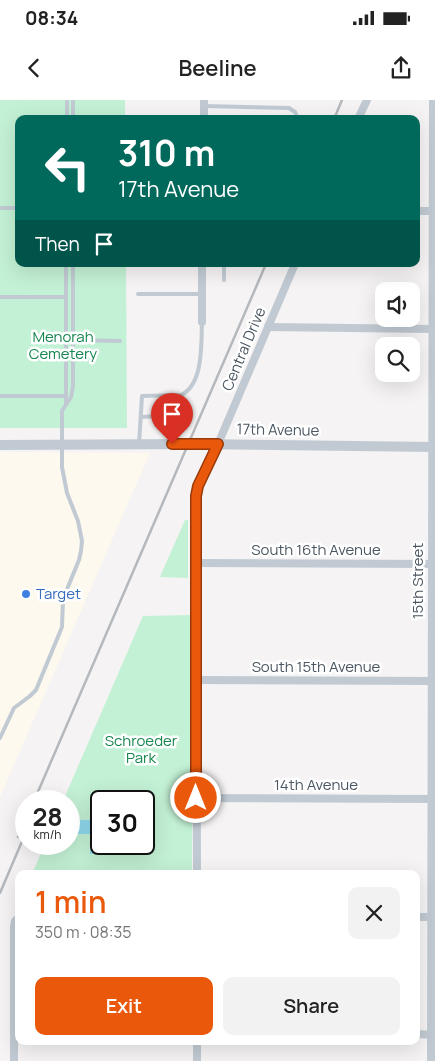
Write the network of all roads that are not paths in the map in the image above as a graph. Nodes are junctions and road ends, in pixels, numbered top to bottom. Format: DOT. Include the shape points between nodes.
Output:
graph roads {
  1 [pos="67,100"];
  2 [pos="73,100"];
  3 [pos="367,100"];
  4 [pos="433,100"];
  5 [pos="204,103"];
  6 [pos="67,115"];
  7 [pos="73,115"];
  8 [pos="296,115"];
  9 [pos="360,115"];
  10 [pos="0,208"];
  11 [pos="15,208"];
  12 [pos="420,211"];
  13 [pos="433,211"];
  14 [pos="66,267"];
  15 [pos="73,267"];
  16 [pos="202,267"];
  17 [pos="224,267"];
  18 [pos="294,267"];
  19 [pos="224,280"];
  20 [pos="138,294"];
  21 [pos="202,294"];
  22 [pos="0,297"];
  23 [pos="66,297"];
  24 [pos="202,322"];
  25 [pos="268,327"];
  26 [pos="432,329"];
  27 [pos="66,340"];
  28 [pos="73,340"];
  29 [pos="120,341"];
  30 [pos="181,395"];
  31 [pos="0,396"];
  32 [pos="68,396"];
  33 [pos="141,417"];
  34 [pos="140,444"];
  35 [pos="218,444"];
  36 [pos="62,445"];
  37 [pos="0,446"];
  38 [pos="433,446"];
  39 [pos="196,563"];
  40 [pos="433,564"];
  41 [pos="197,680"];
  42 [pos="433,681"];
  43 [pos="0,738"];
  44 [pos="196,798"];
  45 [pos="433,799"];
  46 [pos="197,870"];
  47 [pos="420,917"];
  48 [pos="433,917"];
  49 [pos="15,921"];
  50 [pos="15,978"];
  51 [pos="420,1034"];
  52 [pos="433,1034"];
  53 [pos="15,1045"];
  54 [pos="197,1045"];
  55 [pos="14,1061"];
  56 [pos="197,1061"];
  57 [pos="431,1061"];
  1 -- 6 [label="lane"];
  2 -- 7 [label="lane"];
  3 -- 9 [label="street"];
  4 -- 13 [label="street, 15th Street"];
  5 -- 8 [label="lane" via="289,108"];
  10 -- 11 [label="lane"];
  12 -- 13 [label="street"];
  13 -- 26 [label="street, 15th Street"];
  14 -- 23 [label="lane"];
  15 -- 28 [label="lane"];
  16 -- 21 [label="street"];
  17 -- 19 [label="lane"];
  18 -- 25 [label="street, Central Drive"];
  20 -- 21 [label="lane"];
  21 -- 24 [label="street"];
  22 -- 23 [label="lane"];
  23 -- 27 [label="lane"];
  24 -- 30 [label="lane" via="200,366 187,392"];
  25 -- 26 [label="street"];
  25 -- 35 [label="street, Central Drive"];
  26 -- 38 [label="street, 15th Street"];
  27 -- 28 [label="lane"];
  27 -- 32 [label="lane"];
  28 -- 29 [label="lane"];
  28 -- 32 [label="lane" via="72,386"];
  30 -- 33 [label="lane" via="177,415"];
  30 -- 33 [label="lane" via="142,396"];
  31 -- 32 [label="lane"];
  32 -- 36 [label="lane" via="62,409"];
  33 -- 34 [label="lane"];
  34 -- 35 [label="street, 17th Avenue"];
  34 -- 36 [label="street, 17th Avenue"];
  35 -- 38 [label="street, 17th Avenue"];
  35 -- 39 [label="street, Central Drive" via="196,496"];
  36 -- 37 [label="street, 17th Avenue"];
  36 -- 43 [label="lane" via="63,475 78,521 81,551 63,599 62,627 36,690 14,708"];
  38 -- 40 [label="street, 15th Street"];
  39 -- 40 [label="street, South 16th Avenue"];
  39 -- 41 [label="street, Central Drive"];
  40 -- 42 [label="street, 15th Street"];
  41 -- 42 [label="street, South 15th Avenue"];
  41 -- 44 [label="street, Central Drive"];
  42 -- 45 [label="street, 15th Street"];
  44 -- 45 [label="street, 14th Avenue"];
  44 -- 46 [label="street, Central Drive"];
  45 -- 48 [label="street, 15th Street"];
  47 -- 48 [label="street"];
  48 -- 52 [label="street, 15th Street"];
  49 -- 50 [label="street"];
  51 -- 52 [label="street"];
  52 -- 57 [label="street, 15th Street"];
  53 -- 55 [label="street"];
  54 -- 56 [label="street"];
}
